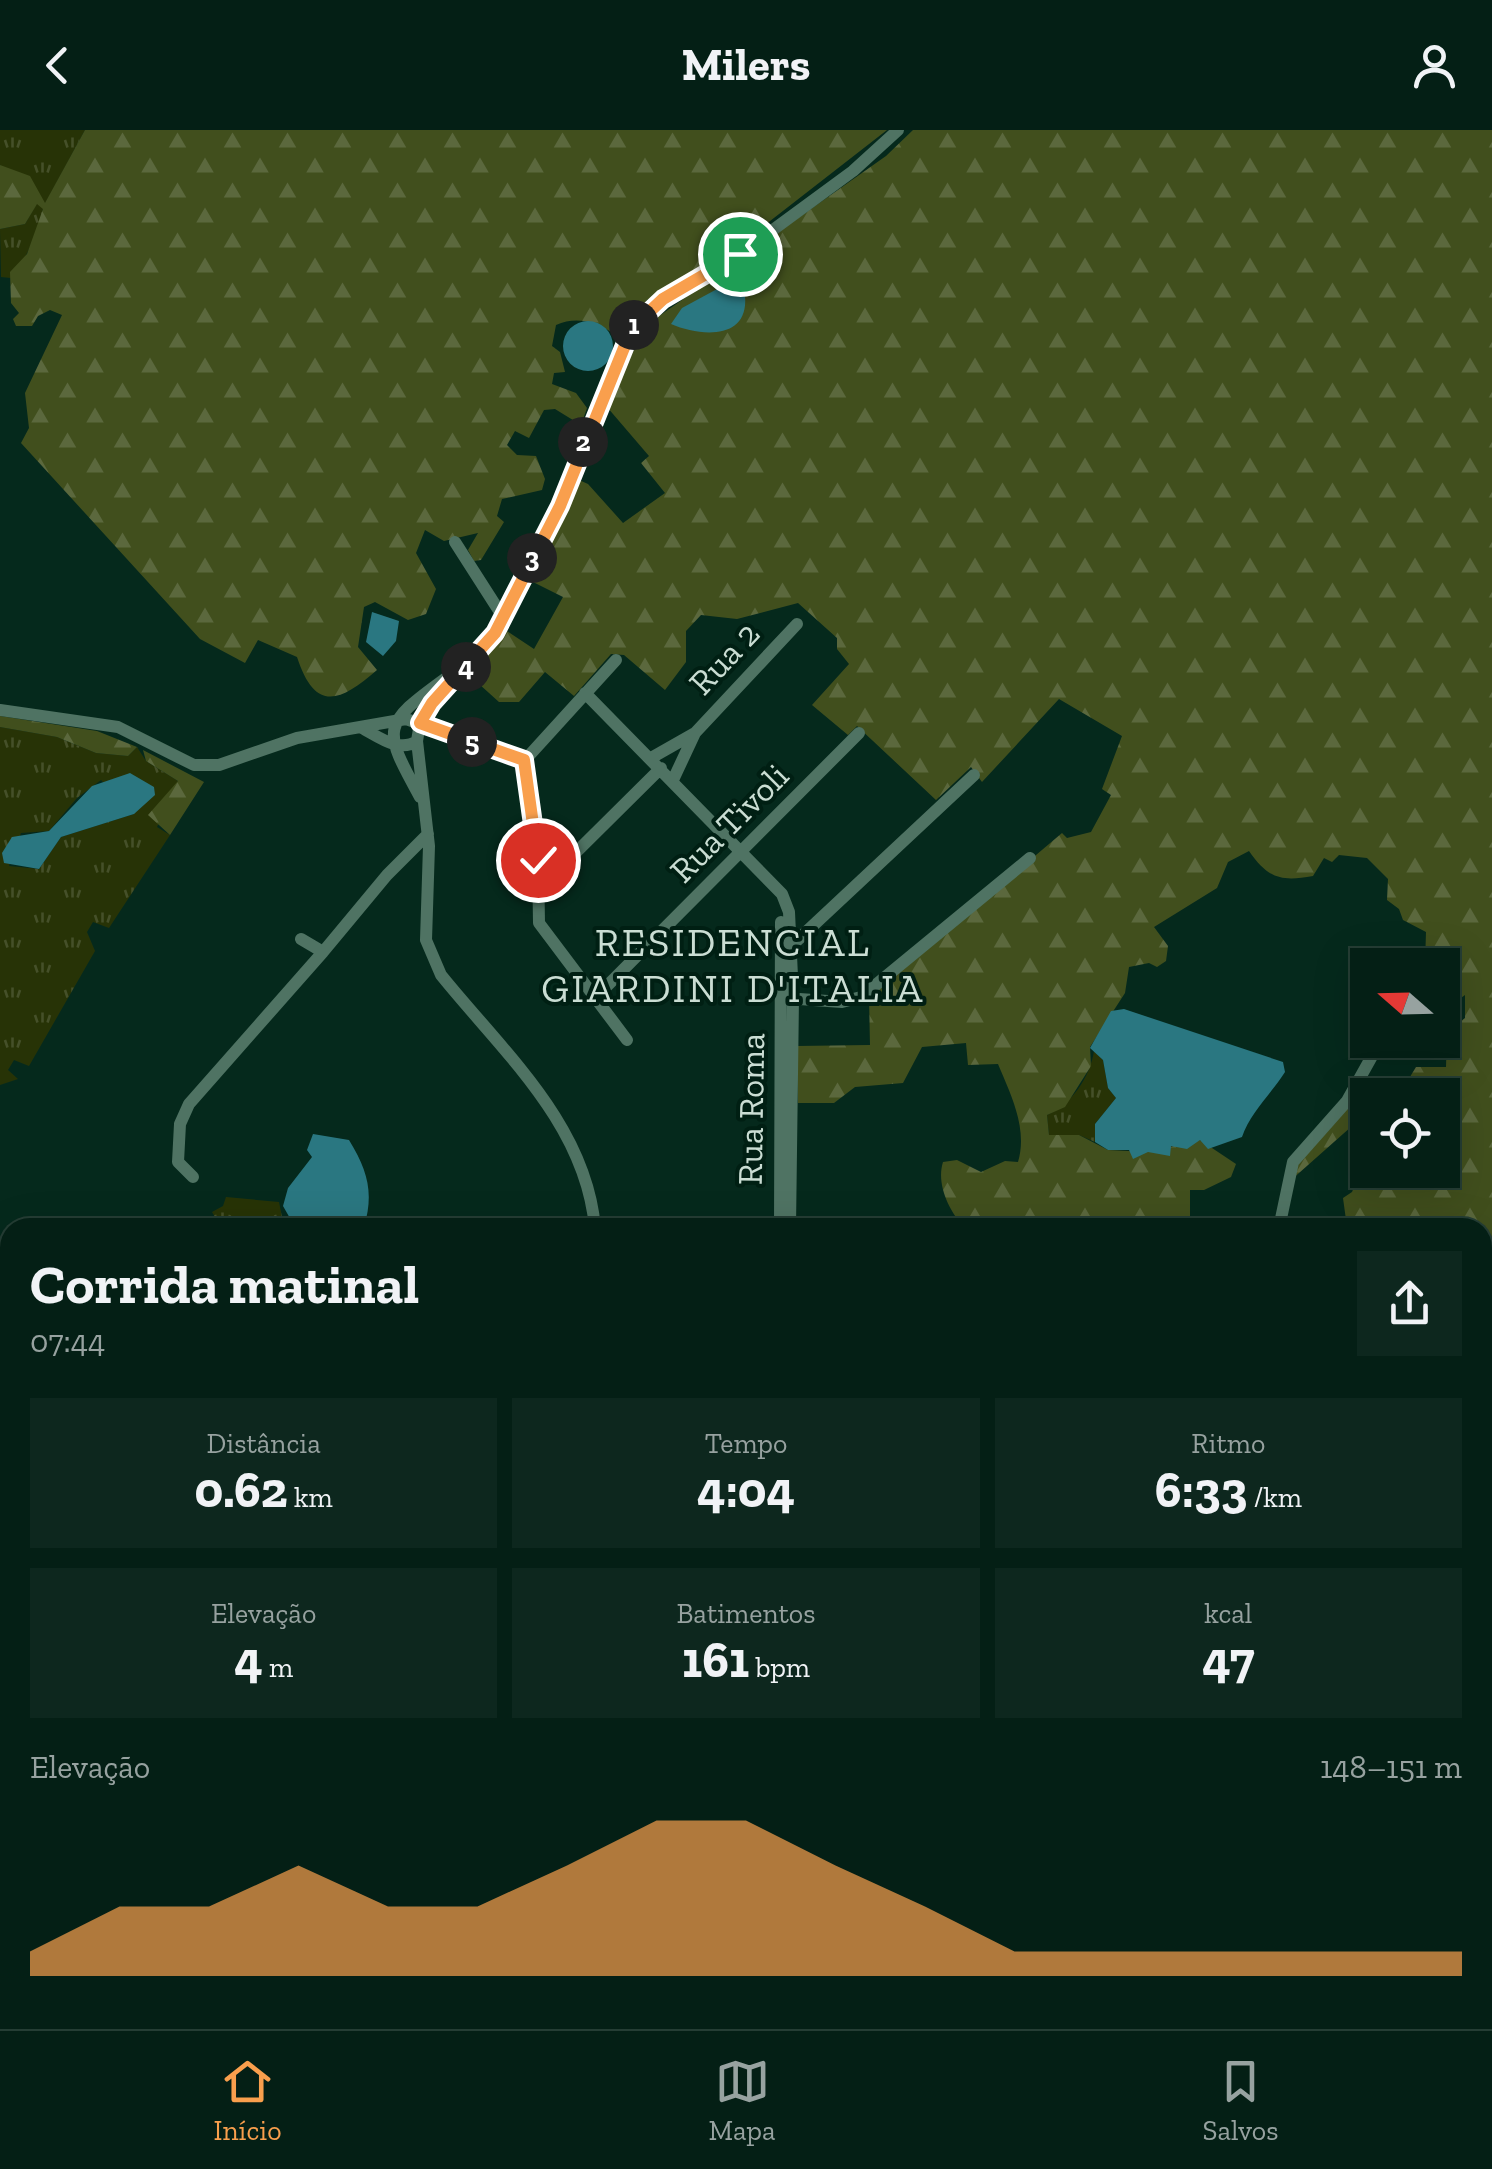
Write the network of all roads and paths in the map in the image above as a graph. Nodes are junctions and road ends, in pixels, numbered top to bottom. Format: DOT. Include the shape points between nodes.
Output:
graph roads {
  1 [pos="898,130"];
  2 [pos="455,542"];
  3 [pos="503,617"];
  4 [pos="797,624"];
  5 [pos="472,660"];
  6 [pos="616,660"];
  7 [pos="585,694"];
  8 [pos="0,710"];
  9 [pos="397,720"];
  10 [pos="420,723"];
  11 [pos="362,728"];
  12 [pos="695,733"];
  13 [pos="859,733"];
  14 [pos="417,741"];
  15 [pos="393,744"];
  16 [pos="524,760"];
  17 [pos="656,763"];
  18 [pos="974,775"];
  19 [pos="673,780"];
  20 [pos="424,804"];
  21 [pos="428,834"];
  22 [pos="742,852"];
  23 [pos="1030,858"];
  24 [pos="538,860"];
  25 [pos="563,864"];
  26 [pos="537,891"];
  27 [pos="301,939"];
  28 [pos="786,949"];
  29 [pos="323,952"];
  30 [pos="598,996"];
  31 [pos="788,998"];
  32 [pos="627,1040"];
  33 [pos="1371,1058"];
  34 [pos="193,1178"];
  35 [pos="786,1181"];
  36 [pos="593,1218"];
  37 [pos="781,1218"];
  38 [pos="789,1218"];
  39 [pos="1281,1218"];
  1 -- 3 [label="street" via="740,254 639,318 560,506"];
  2 -- 3 [label="street"];
  3 -- 5 [label="street"];
  4 -- 12 [label="street, Rua 2"];
  5 -- 9 [label="street"];
  5 -- 10 [label="street"];
  6 -- 7 [label="street"];
  7 -- 16 [label="street"];
  7 -- 17 [label="street"];
  8 -- 11 [label="street" via="118,727 183,760 210,766 284,741"];
  9 -- 10 [label="street"];
  9 -- 11 [label="street"];
  9 -- 15 [label="street"];
  10 -- 14 [label="street"];
  10 -- 16 [label="street"];
  11 -- 15 [label="street"];
  12 -- 17 [label="street, Rua 2"];
  12 -- 19 [label="street, Rua 2"];
  13 -- 22 [label="street, Rua Tivoli"];
  14 -- 15 [label="street"];
  14 -- 20 [label="street"];
  15 -- 20 [label="street"];
  16 -- 24 [label="street"];
  17 -- 19 [label="street"];
  17 -- 25 [label="street, Rua 2"];
  18 -- 28 [label="street"];
  19 -- 22 [label="street"];
  20 -- 21 [label="street"];
  21 -- 29 [label="street"];
  21 -- 36 [label="street" via="426,940 433,964 562,1126 588,1181"];
  22 -- 28 [label="street, Rua Roma" via="784,900"];
  22 -- 30 [label="street, Rua Tivoli"];
  23 -- 31 [label="street" via="861,996 842,1002"];
  24 -- 25 [label="street"];
  24 -- 26 [label="street"];
  25 -- 26 [label="street, Rua 2"];
  26 -- 30 [label="street" via="539,922"];
  27 -- 29 [label="street"];
  28 -- 31 [label="street, Rua Roma"];
  29 -- 34 [label="street" via="184,1112 178,1162"];
  30 -- 32 [label="street"];
  31 -- 35 [label="street, Rua Roma"];
  33 -- 39 [label="street" via="1347,1102 1293,1162"];
  35 -- 37 [label="street, Rua Roma"];
  35 -- 38 [label="street, Rua Roma"];
}
